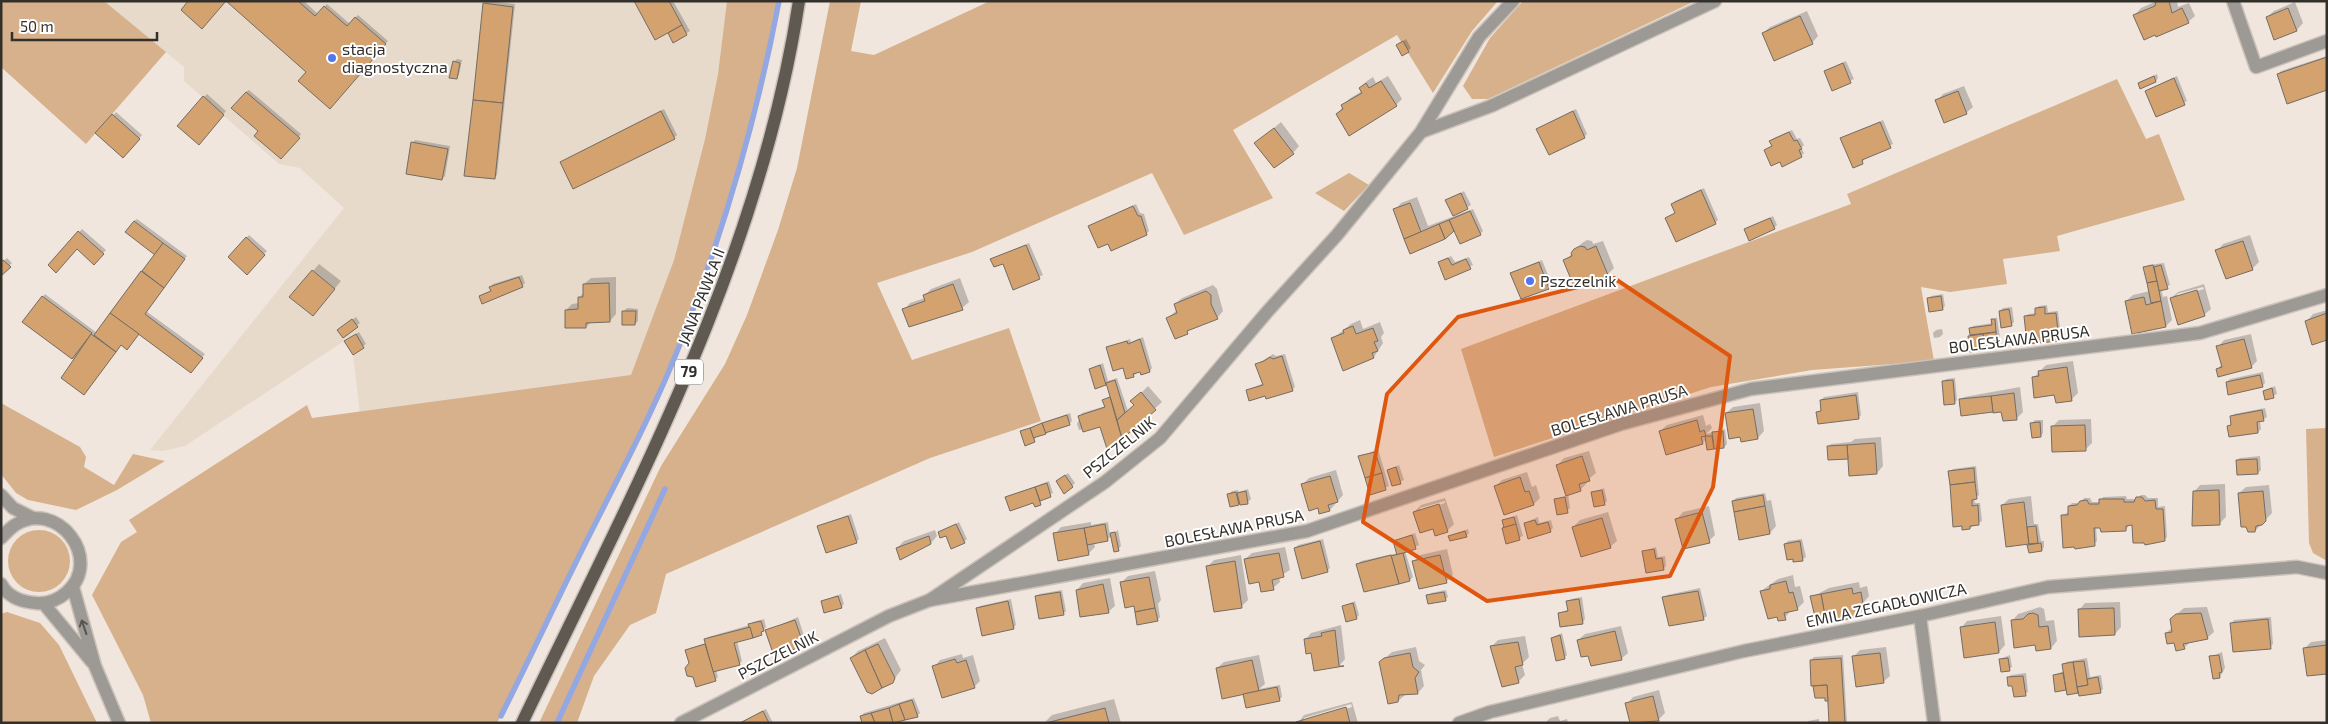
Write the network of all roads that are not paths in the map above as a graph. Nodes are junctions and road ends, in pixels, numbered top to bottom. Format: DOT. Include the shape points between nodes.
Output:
graph roads {
  1 [pos="799,1"];
  2 [pos="1513,1"];
  3 [pos="1715,1"];
  4 [pos="2233,1"];
  5 [pos="2327,41"];
  6 [pos="1420,132"];
  7 [pos="2327,296"];
  8 [pos="1,495"];
  9 [pos="33,518"];
  10 [pos="1,538"];
  11 [pos="2327,573"];
  12 [pos="1,584"];
  13 [pos="72,587"];
  14 [pos="6,597"];
  15 [pos="930,600"];
  16 [pos="44,604"];
  17 [pos="1920,616"];
  18 [pos="95,666"];
  19 [pos="119,723"];
  20 [pos="522,723"];
  21 [pos="681,723"];
  22 [pos="1458,723"];
  23 [pos="1934,723"];
  1 -- 20 [label="main road, JANA PAWŁA II / 79" via="784,81 763,163 716,306 660,436"];
  2 -- 6 [label="street, PSZCZELNIK" via="1479,37"];
  3 -- 6 [label="street" via="1491,106"];
  4 -- 5 [label="street" via="2256,67"];
  6 -- 15 [label="street, PSZCZELNIK" via="1337,235 1160,438 1105,482"];
  7 -- 15 [label="street, BOLESŁAWA PRUSA" via="2200,333 1751,388 1621,424 1307,531"];
  8 -- 9 [label="street" via="13,508"];
  9 -- 10 [label="street" via="15,525"];
  9 -- 13 [label="street" via="49,520 64,527 74,538 80,553 80,571"];
  11 -- 17 [label="street, EMILA ZEGADŁOWICZA" via="2297,567 2076,583"];
  12 -- 14 [label="street"];
  13 -- 16 [label="street" via="60,598"];
  18 -- 13 [label="street, one-way"];
  14 -- 16 [label="street"];
  15 -- 21 [label="street, PSZCZELNIK" via="889,616"];
  16 -- 18 [label="street"];
  17 -- 22 [label="street, EMILA ZEGADŁOWICZA" via="1744,651"];
  17 -- 23 [label="street"];
  18 -- 19 [label="street"];
}
